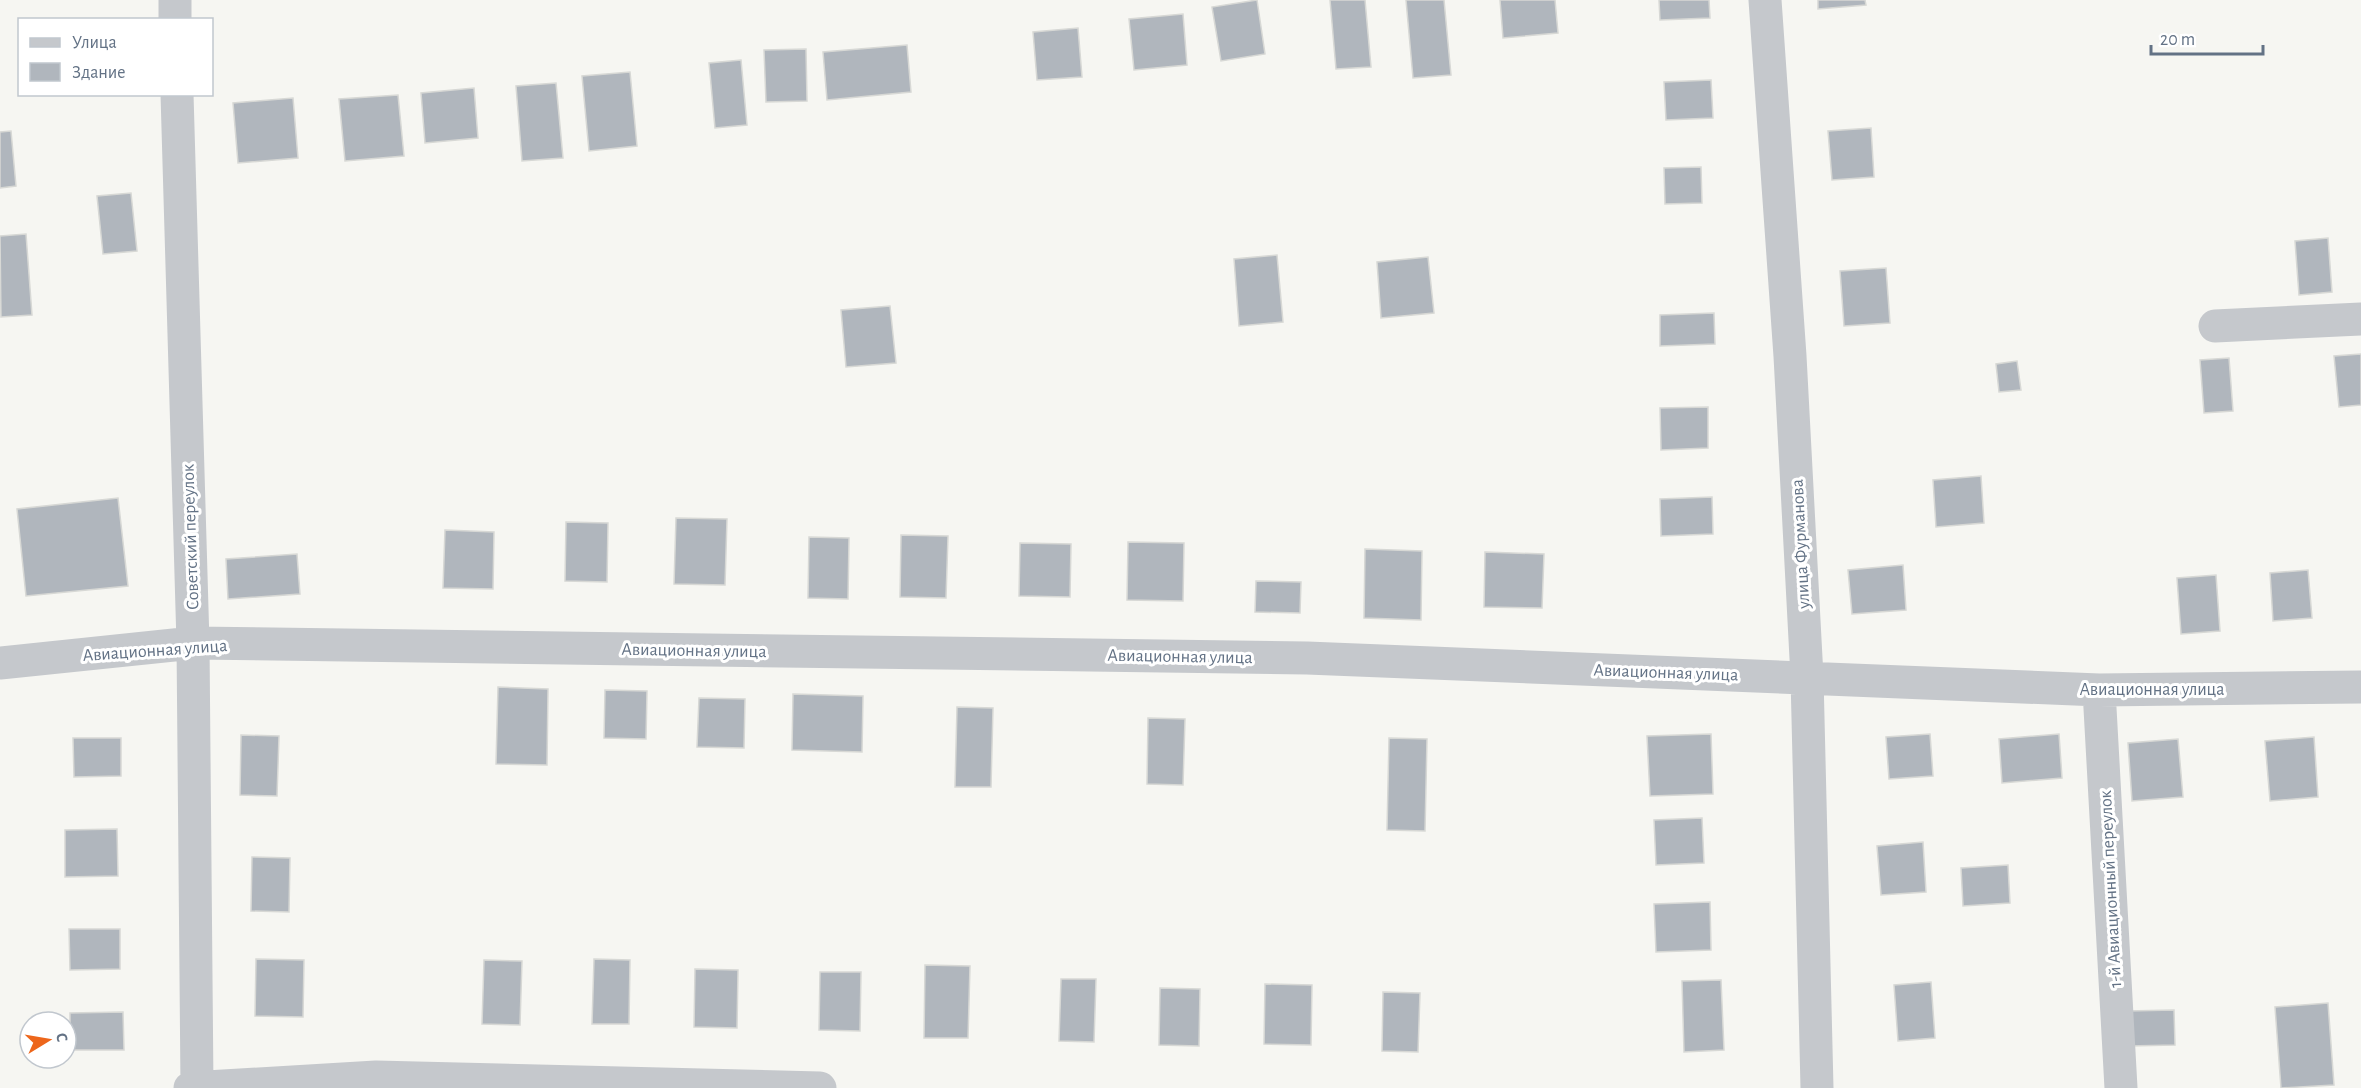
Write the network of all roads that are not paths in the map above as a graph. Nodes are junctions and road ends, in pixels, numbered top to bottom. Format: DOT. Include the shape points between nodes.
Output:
graph roads {
  1 [pos="175,0"];
  2 [pos="1765,0"];
  3 [pos="175,18"];
  4 [pos="177,96"];
  5 [pos="2361,319"];
  6 [pos="2215,326"];
  7 [pos="193,643"];
  8 [pos="0,663"];
  9 [pos="1807,677"];
  10 [pos="2361,687"];
  11 [pos="2099,690"];
  12 [pos="190,1088"];
  13 [pos="197,1088"];
  14 [pos="820,1088"];
  15 [pos="1817,1088"];
  16 [pos="2121,1088"];
  1 -- 3 [label="street"];
  2 -- 9 [label="street, улица Фурманова"];
  4 -- 7 [label="street, Советский переулок"];
  5 -- 6 [label="street"];
  7 -- 8 [label="street, Авиационная улица"];
  7 -- 9 [label="street, Авиационная улица" via="1307,658"];
  7 -- 13 [label="street, Советский переулок"];
  9 -- 11 [label="street, Авиационная улица"];
  9 -- 15 [label="street, улица Фурманова"];
  10 -- 11 [label="street, Авиационная улица"];
  11 -- 16 [label="street, 1-й Авиационный переулок"];
  12 -- 13 [label="street"];
  13 -- 14 [label="street" via="376,1077"];
}
